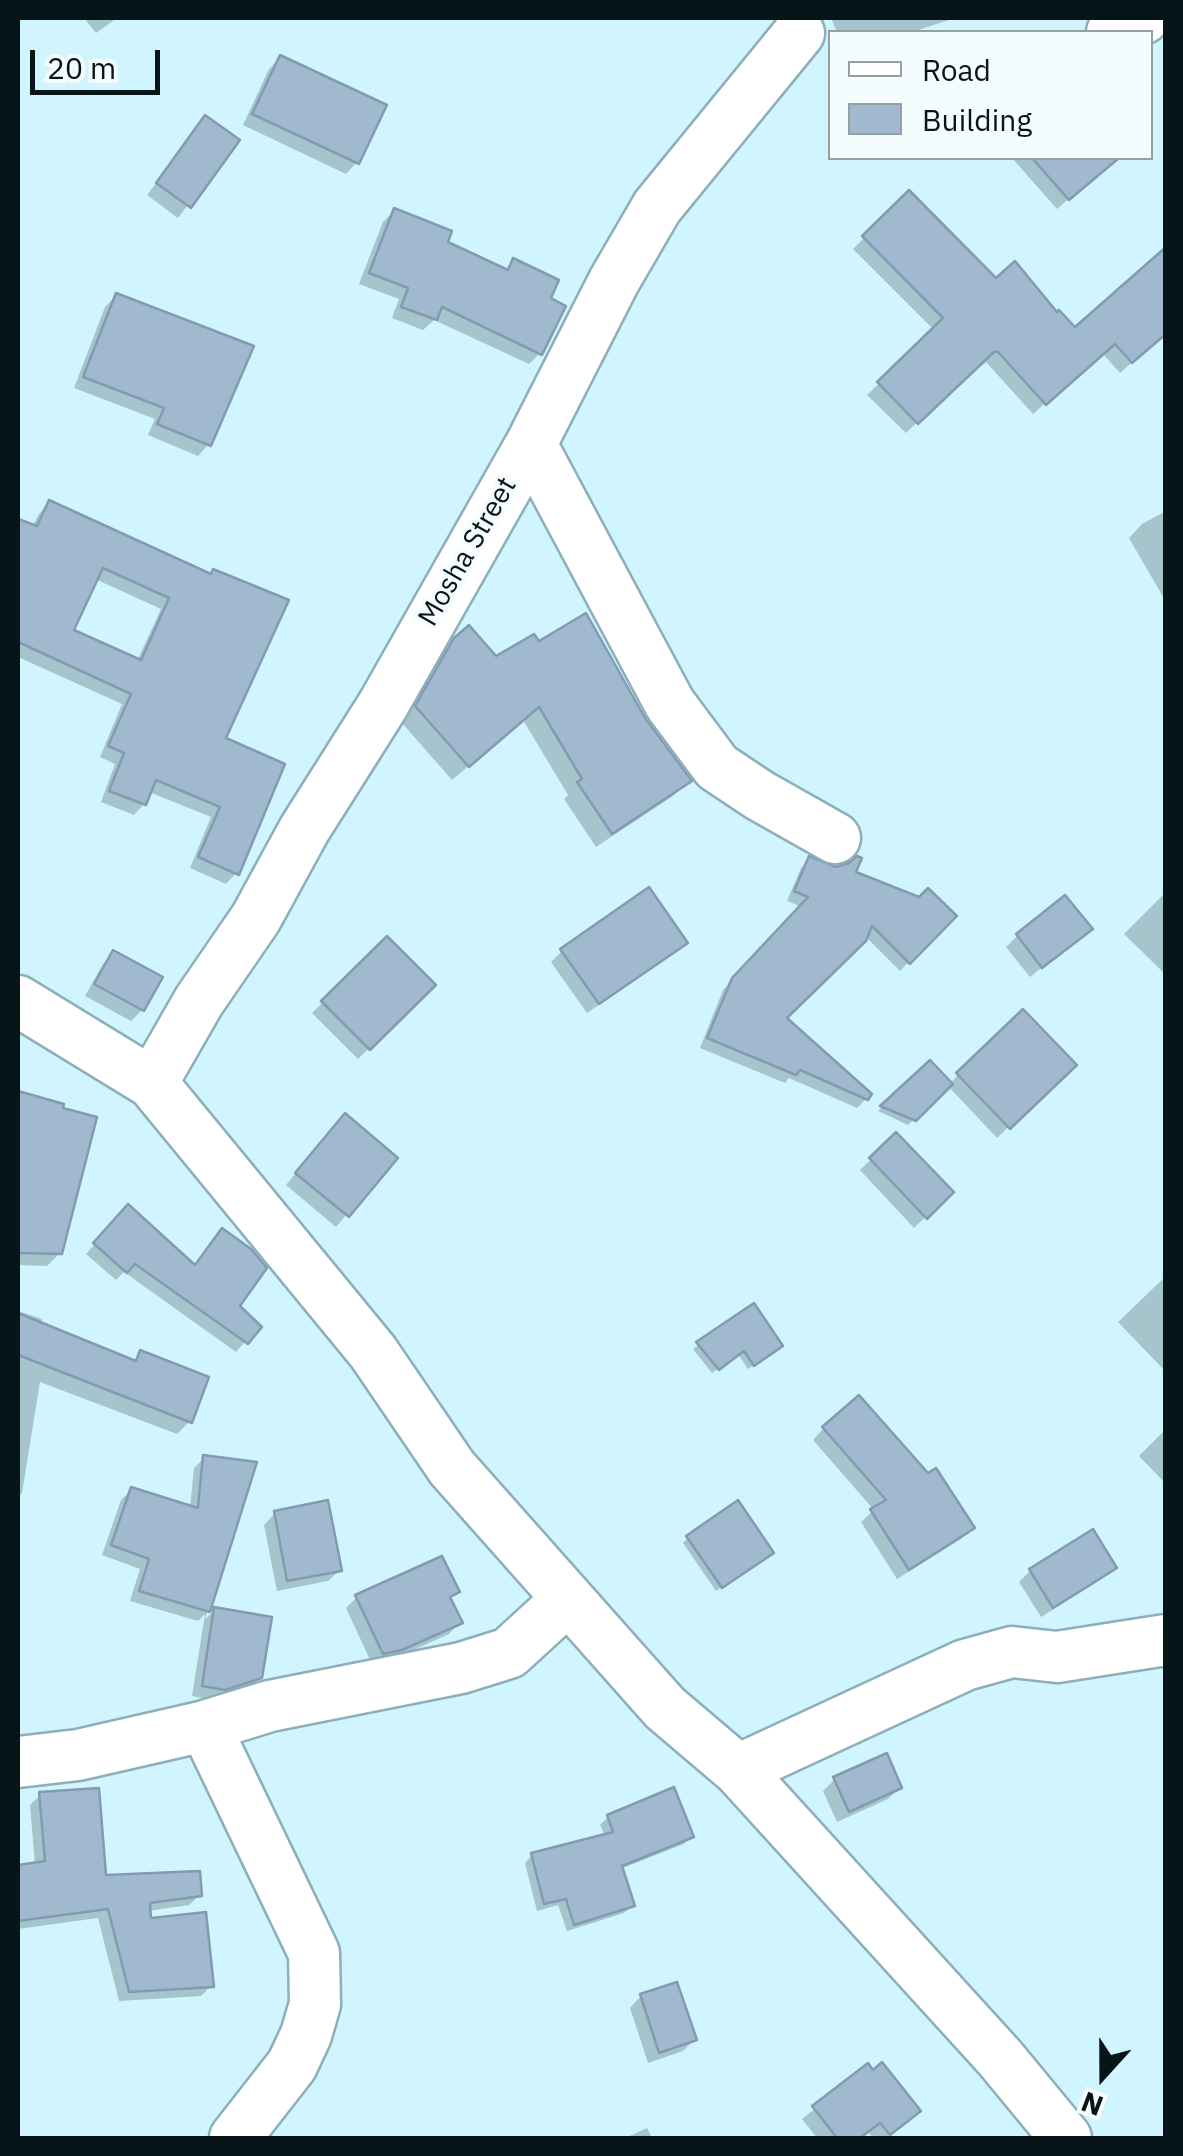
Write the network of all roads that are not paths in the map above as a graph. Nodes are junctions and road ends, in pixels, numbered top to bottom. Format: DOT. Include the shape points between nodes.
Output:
graph roads {
  1 [pos="1144,18"];
  2 [pos="1117,30"];
  3 [pos="806,34"];
  4 [pos="530,444"];
  5 [pos="835,838"];
  6 [pos="18,1001"];
  7 [pos="152,1083"];
  8 [pos="568,1599"];
  9 [pos="1166,1640"];
  10 [pos="206,1726"];
  11 [pos="18,1762"];
  12 [pos="738,1770"];
  13 [pos="234,2138"];
  14 [pos="1066,2138"];
  1 -- 2 [label="street"];
  3 -- 4 [label="street, Mosha Street" via="657,207"];
  4 -- 5 [label="street" via="670,704 717,766"];
  4 -- 7 [label="street, Mosha Street" via="382,705"];
  6 -- 7 [label="street"];
  7 -- 8 [label="street" via="373,1352 452,1468"];
  8 -- 10 [label="street" via="509,1653"];
  8 -- 12 [label="street" via="665,1708"];
  9 -- 12 [label="street" via="1057,1658 1012,1652 966,1666"];
  10 -- 11 [label="street" via="78,1756"];
  10 -- 13 [label="street" via="314,1953 315,2004 306,2035 292,2065"];
  12 -- 14 [label="street"];
}
